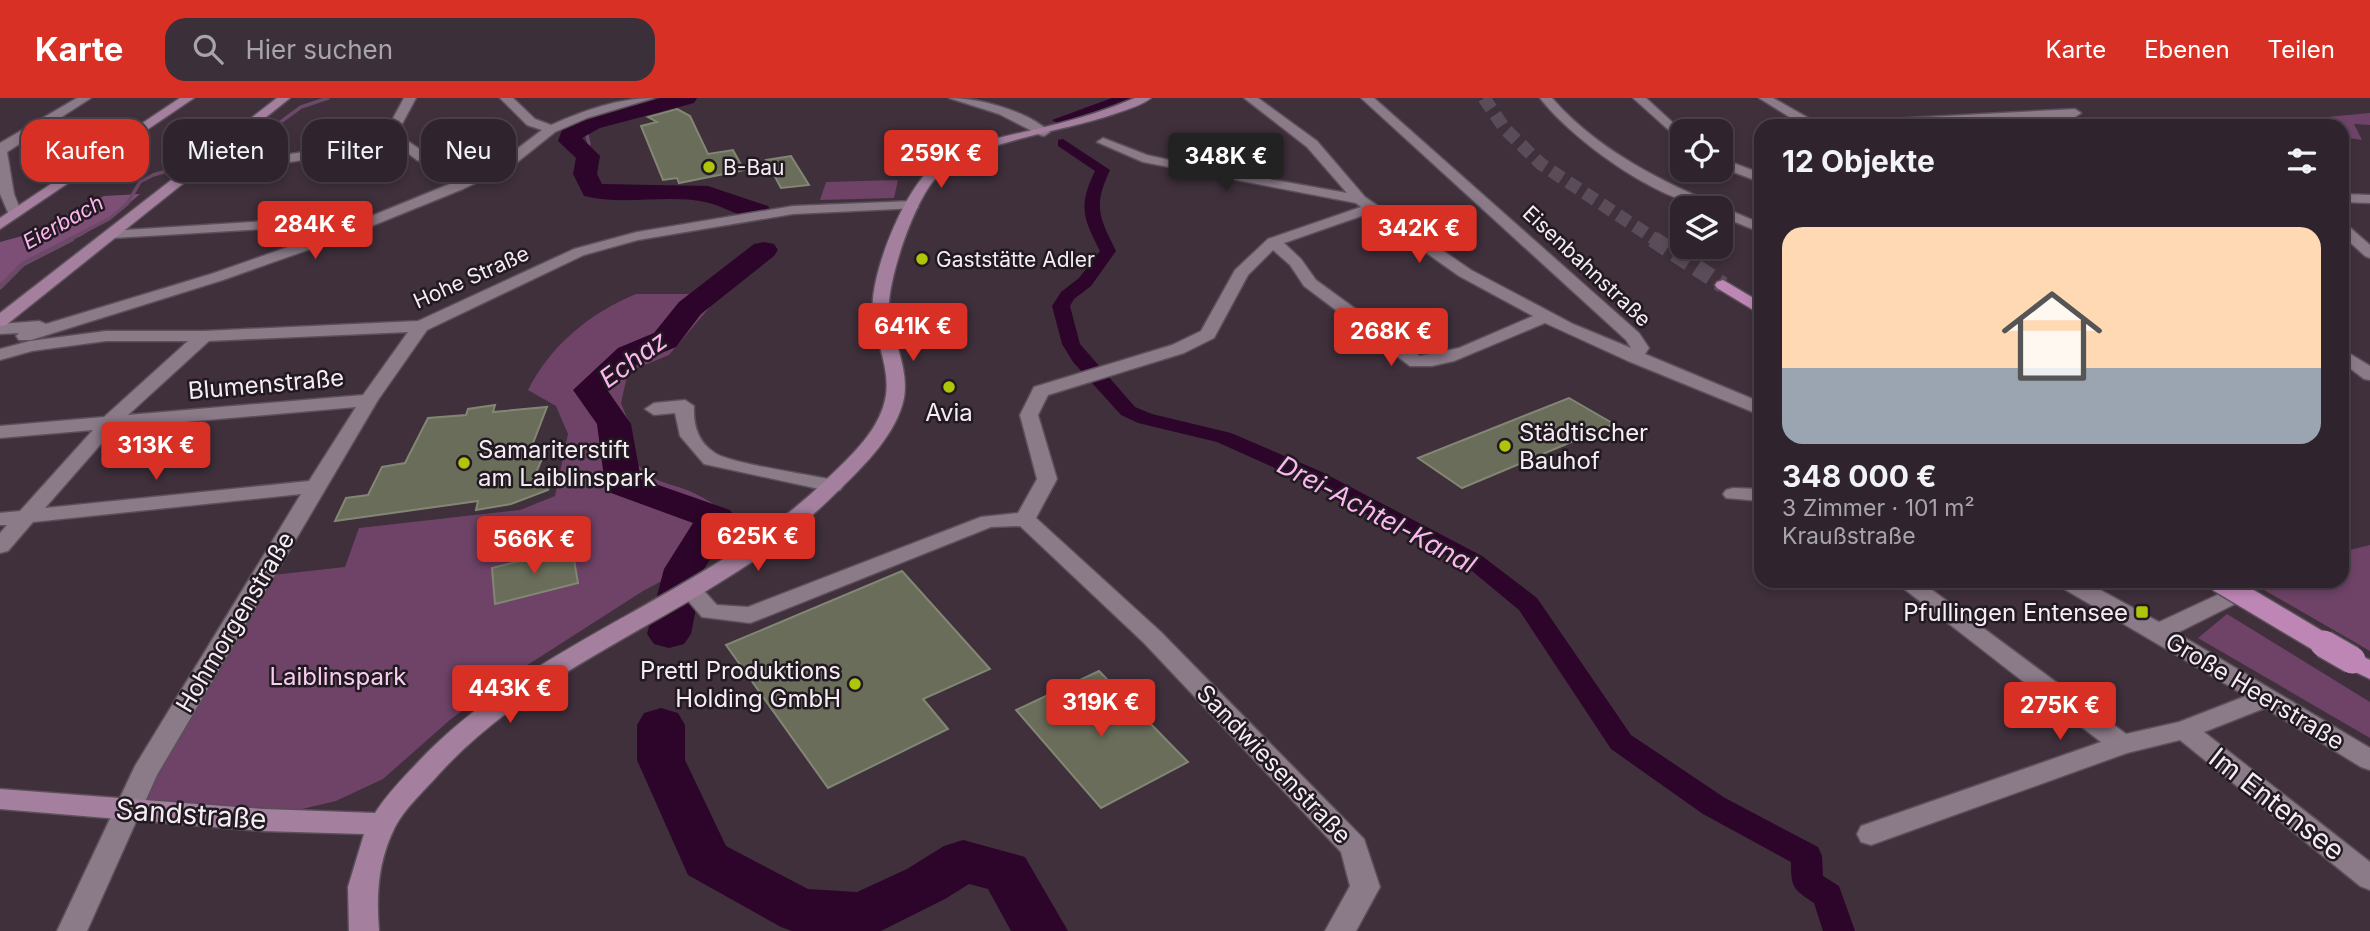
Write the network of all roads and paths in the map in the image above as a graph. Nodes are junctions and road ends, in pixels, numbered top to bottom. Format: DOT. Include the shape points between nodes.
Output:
graph roads {
  1 [pos="85,98"];
  2 [pos="188,98"];
  3 [pos="284,98"];
  4 [pos="410,98"];
  5 [pos="506,98"];
  6 [pos="648,98"];
  7 [pos="955,98"];
  8 [pos="1145,98"];
  9 [pos="1250,98"];
  10 [pos="1367,98"];
  11 [pos="1546,98"];
  12 [pos="1639,98"];
  13 [pos="1765,98"];
  14 [pos="2075,113"];
  15 [pos="258,119"];
  16 [pos="399,119"];
  17 [pos="1801,119"];
  18 [pos="1958,119"];
  19 [pos="1670,127"];
  20 [pos="551,129"];
  21 [pos="1044,132"];
  22 [pos="1103,142"];
  23 [pos="1,148"];
  24 [pos="1251,150"];
  25 [pos="516,156"];
  26 [pos="1177,166"];
  27 [pos="1733,167"];
  28 [pos="1754,176"];
  29 [pos="180,182"];
  30 [pos="466,182"];
  31 [pos="1683,196"];
  32 [pos="2349,198"];
  33 [pos="2370,199"];
  34 [pos="1366,204"];
  35 [pos="913,205"];
  36 [pos="15,214"];
  37 [pos="1733,216"];
  38 [pos="1754,224"];
  39 [pos="0,225"];
  40 [pos="342,233"];
  41 [pos="114,234"];
  42 [pos="2349,234"];
  43 [pos="1273,242"];
  44 [pos="2370,253"];
  45 [pos="1723,285"];
  46 [pos="1754,305"];
  47 [pos="1545,317"];
  48 [pos="0,321"];
  49 [pos="72,322"];
  50 [pos="421,326"];
  51 [pos="0,329"];
  52 [pos="204,336"];
  53 [pos="0,344"];
  54 [pos="0,355"];
  55 [pos="1634,357"];
  56 [pos="2349,359"];
  57 [pos="2370,375"];
  58 [pos="369,400"];
  59 [pos="1754,406"];
  60 [pos="654,409"];
  61 [pos="109,423"];
  62 [pos="0,432"];
  63 [pos="316,486"];
  64 [pos="833,486"];
  65 [pos="1734,494"];
  66 [pos="1754,495"];
  67 [pos="27,516"];
  68 [pos="0,519"];
  69 [pos="1025,519"];
  70 [pos="0,546"];
  71 [pos="1914,588"];
  72 [pos="2079,588"];
  73 [pos="2229,588"];
  74 [pos="2230,588"];
  75 [pos="690,590"];
  76 [pos="2158,632"];
  77 [pos="2361,666"];
  78 [pos="2267,698"];
  79 [pos="2184,730"];
  80 [pos="2122,745"];
  81 [pos="2370,760"];
  82 [pos="0,800"];
  83 [pos="125,809"];
  84 [pos="382,824"];
  85 [pos="1871,834"];
  86 [pos="2370,878"];
  87 [pos="72,931"];
  88 [pos="364,931"];
  89 [pos="1340,931"];
  1 -- 23 [label="street"];
  2 -- 36 [label="main road"];
  3 -- 15 [label="main road"];
  4 -- 16 [label="street"];
  5 -- 20 [label="street" via="531,122"];
  6 -- 20 [label="street" via="583,115"];
  7 -- 21 [label="street" via="1003,111"];
  8 -- 21 [label="main road"];
  9 -- 34 [label="street" via="1312,144"];
  10 -- 55 [label="street, Eisenbahnstraße" via="1633,337 1640,348"];
  11 -- 31 [label="street" via="1559,116 1635,172"];
  12 -- 19 [label="street"];
  13 -- 17 [label="street"];
  14 -- 18 [label="street"];
  20 -- 25 [label="street"];
  21 -- 35 [label="main road" via="947,163 928,179"];
  22 -- 26 [label="street"];
  23 -- 36 [label="street" via="7,194"];
  24 -- 26 [label="street"];
  26 -- 34 [label="street"];
  27 -- 28 [label="street"];
  29 -- 41 [label="main road"];
  30 -- 40 [label="street"];
  32 -- 33 [label="street"];
  34 -- 43 [label="street"];
  34 -- 47 [label="street" via="1455,267"];
  35 -- 50 [label="street, Hohe Straße" via="775,213 637,236 579,252"];
  35 -- 64 [label="main road" via="880,300 897,378 891,411"];
  36 -- 39 [label="main road"];
  37 -- 38 [label="street"];
  40 -- 41 [label="street" via="314,222"];
  40 -- 49 [label="street"];
  41 -- 48 [label="main road"];
  42 -- 44 [label="street"];
  43 -- 47 [label="street" via="1310,282 1416,362 1460,353"];
  43 -- 69 [label="street" via="1241,273 1208,334 1178,349 1040,391 1029,415 1047,479"];
  45 -- 46 [label="main road"];
  47 -- 55 [label="street"];
  49 -- 51 [label="street"];
  49 -- 53 [label="street"];
  50 -- 52 [label="street, Hohe Straße"];
  50 -- 58 [label="street, Hohmorgenstraße"];
  52 -- 54 [label="street, Hohe Straße" via="106,336 30,346"];
  52 -- 61 [label="street"];
  55 -- 59 [label="street"];
  56 -- 57 [label="street"];
  58 -- 61 [label="street, Blumenstraße"];
  58 -- 63 [label="street, Hohmorgenstraße"];
  60 -- 64 [label="street" via="687,397 683,425 711,460"];
  61 -- 62 [label="street, Blumenstraße"];
  61 -- 67 [label="street"];
  63 -- 67 [label="street"];
  63 -- 83 [label="street, Hohmorgenstraße"];
  64 -- 75 [label="main road" via="776,534"];
  65 -- 66 [label="street"];
  67 -- 68 [label="street"];
  67 -- 70 [label="street"];
  69 -- 75 [label="street" via="988,521 750,615 710,612"];
  69 -- 89 [label="street, Sandwiesenstraße" via="1127,611 1354,847 1365,887"];
  71 -- 80 [label="street"];
  72 -- 76 [label="street, Große Heerstraße"];
  73 -- 76 [label="street" via="2227,599"];
  74 -- 77 [label="main road, bridge"];
  75 -- 84 [label="main road" via="562,663 495,708 433,759"];
  76 -- 78 [label="street, Große Heerstraße"];
  78 -- 79 [label="street"];
  78 -- 81 [label="street, Große Heerstraße"];
  79 -- 80 [label="street"];
  79 -- 86 [label="street, Im Entensee"];
  80 -- 85 [label="street"];
  82 -- 83 [label="main road, Sandstraße"];
  83 -- 84 [label="main road, Sandstraße"];
  83 -- 87 [label="street, Hohmorgenstraße"];
  84 -- 88 [label="main road" via="363,882"];
}
